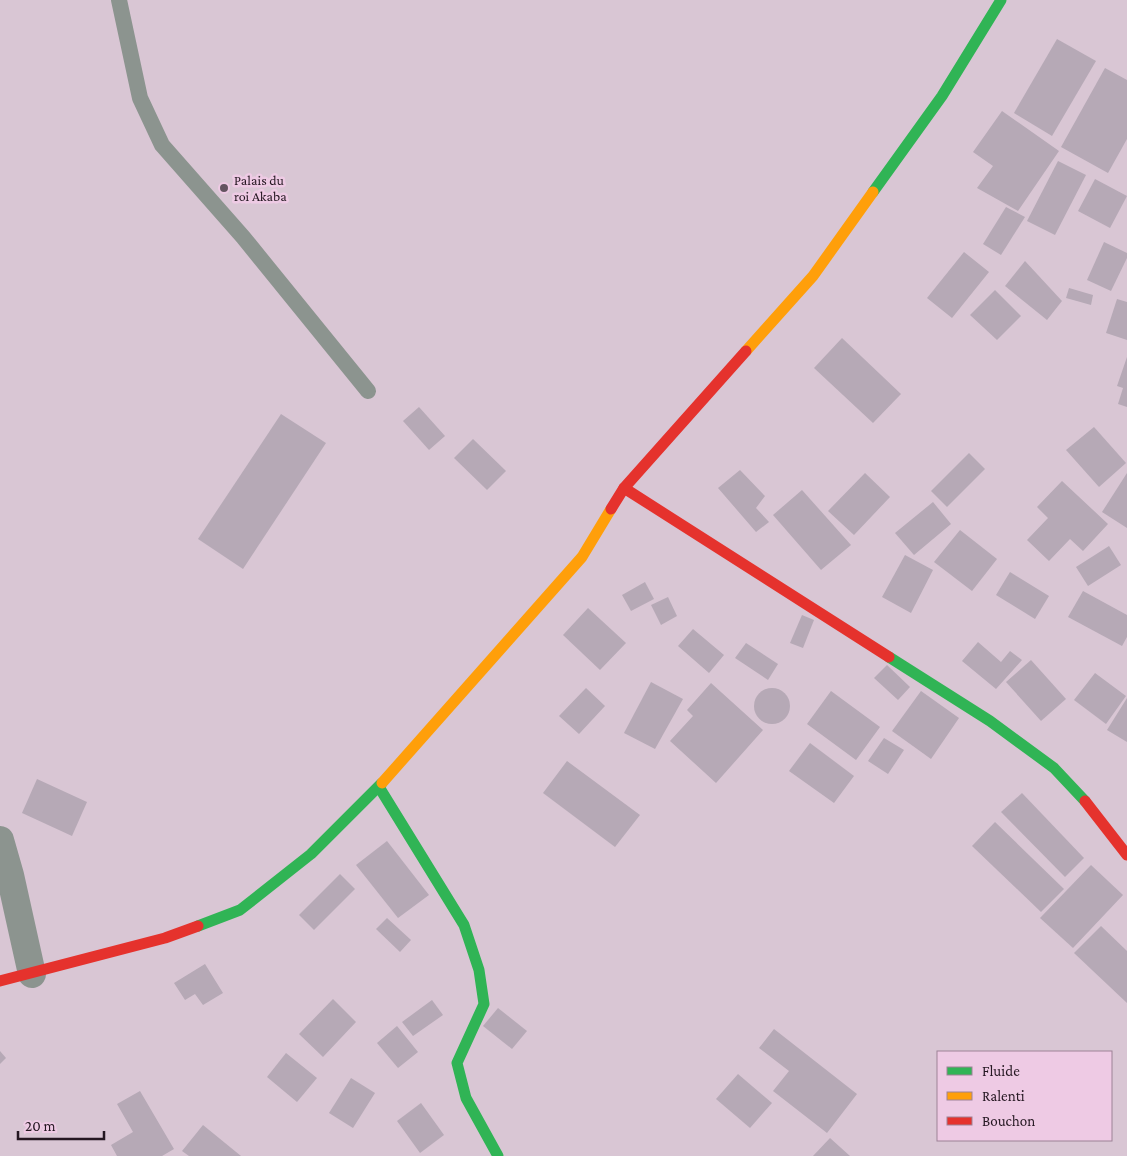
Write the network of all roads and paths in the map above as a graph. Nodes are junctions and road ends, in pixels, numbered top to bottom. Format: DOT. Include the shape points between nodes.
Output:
graph roads {
  1 [pos="120,0"];
  2 [pos="1001,0"];
  3 [pos="368,391"];
  4 [pos="624,488"];
  5 [pos="379,787"];
  6 [pos="0,840"];
  7 [pos="1127,855"];
  8 [pos="32,974"];
  9 [pos="0,981"];
  10 [pos="498,1156"];
  1 -- 3 [label="lane" via="140,98 162,146 243,238"];
  2 -- 4 [label="main road" via="942,96 812,276"];
  4 -- 5 [label="main road" via="582,557"];
  4 -- 7 [label="main road" via="990,721 1054,768 1093,808"];
  5 -- 8 [label="main road" via="312,854 240,910 164,938"];
  5 -- 10 [label="main road" via="464,925 479,970 484,1004 457,1063 466,1098"];
  6 -- 8 [label="street"];
  8 -- 9 [label="main road"];
}
